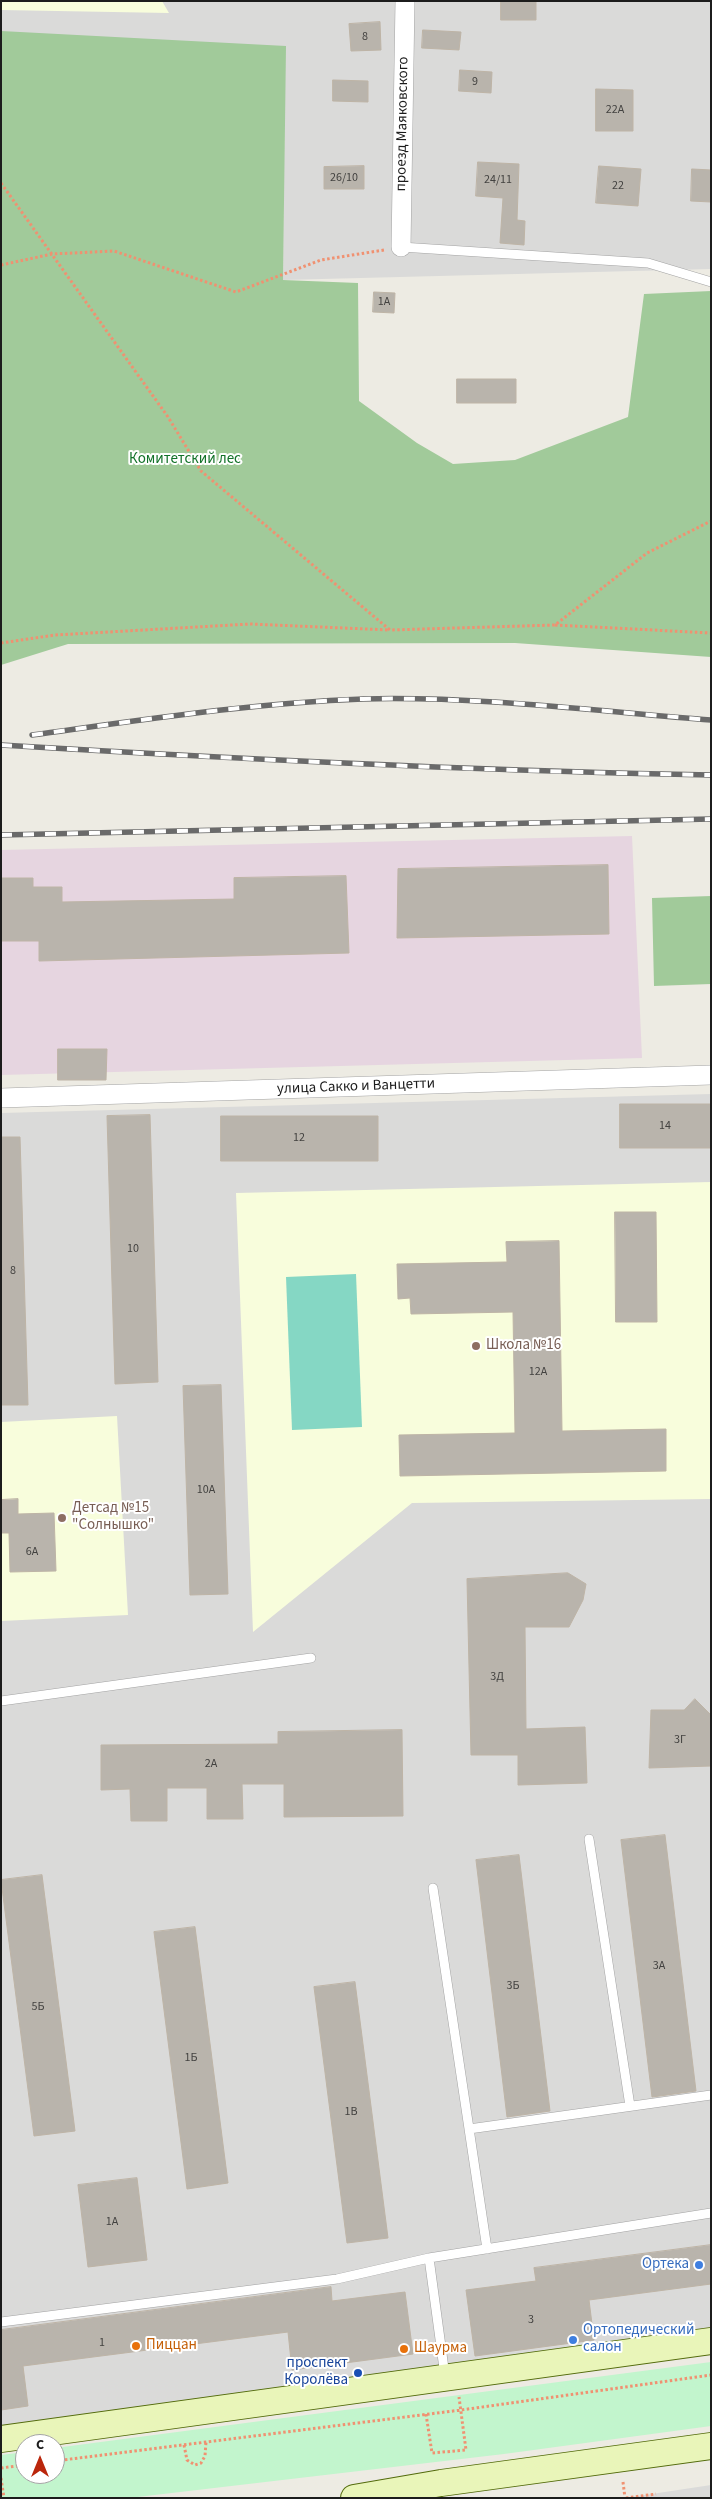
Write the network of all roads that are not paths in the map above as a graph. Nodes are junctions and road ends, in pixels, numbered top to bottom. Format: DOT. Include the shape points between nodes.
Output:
graph roads {
  1 [pos="405,1"];
  2 [pos="401,247"];
  3 [pos="711,282"];
  4 [pos="711,1075"];
  5 [pos="1,1098"];
  6 [pos="311,1658"];
  7 [pos="1,1701"];
  8 [pos="589,1839"];
  9 [pos="433,1888"];
  10 [pos="711,2095"];
  11 [pos="630,2106"];
  12 [pos="469,2129"];
  13 [pos="711,2213"];
  14 [pos="487,2249"];
  15 [pos="430,2258"];
  16 [pos="1,2322"];
  17 [pos="711,2341"];
  18 [pos="450,2375"];
  19 [pos="1,2439"];
  20 [pos="711,2446"];
  21 [pos="354,2498"];
  1 -- 2 [label="street, проезд Маяковского"];
  2 -- 3 [label="lane" via="648,262"];
  4 -- 5 [label="street, улица Сакко и Ванцетти"];
  6 -- 7 [label="lane"];
  8 -- 11 [label="lane"];
  9 -- 12 [label="lane"];
  10 -- 11 [label="lane"];
  11 -- 12 [label="lane"];
  12 -- 14 [label="lane"];
  13 -- 14 [label="lane"];
  14 -- 15 [label="lane"];
  15 -- 16 [label="lane" via="337,2279"];
  15 -- 18 [label="lane"];
  17 -- 18 [label="main road"];
  18 -- 19 [label="main road"];
  20 -- 21 [label="main road"];
}
